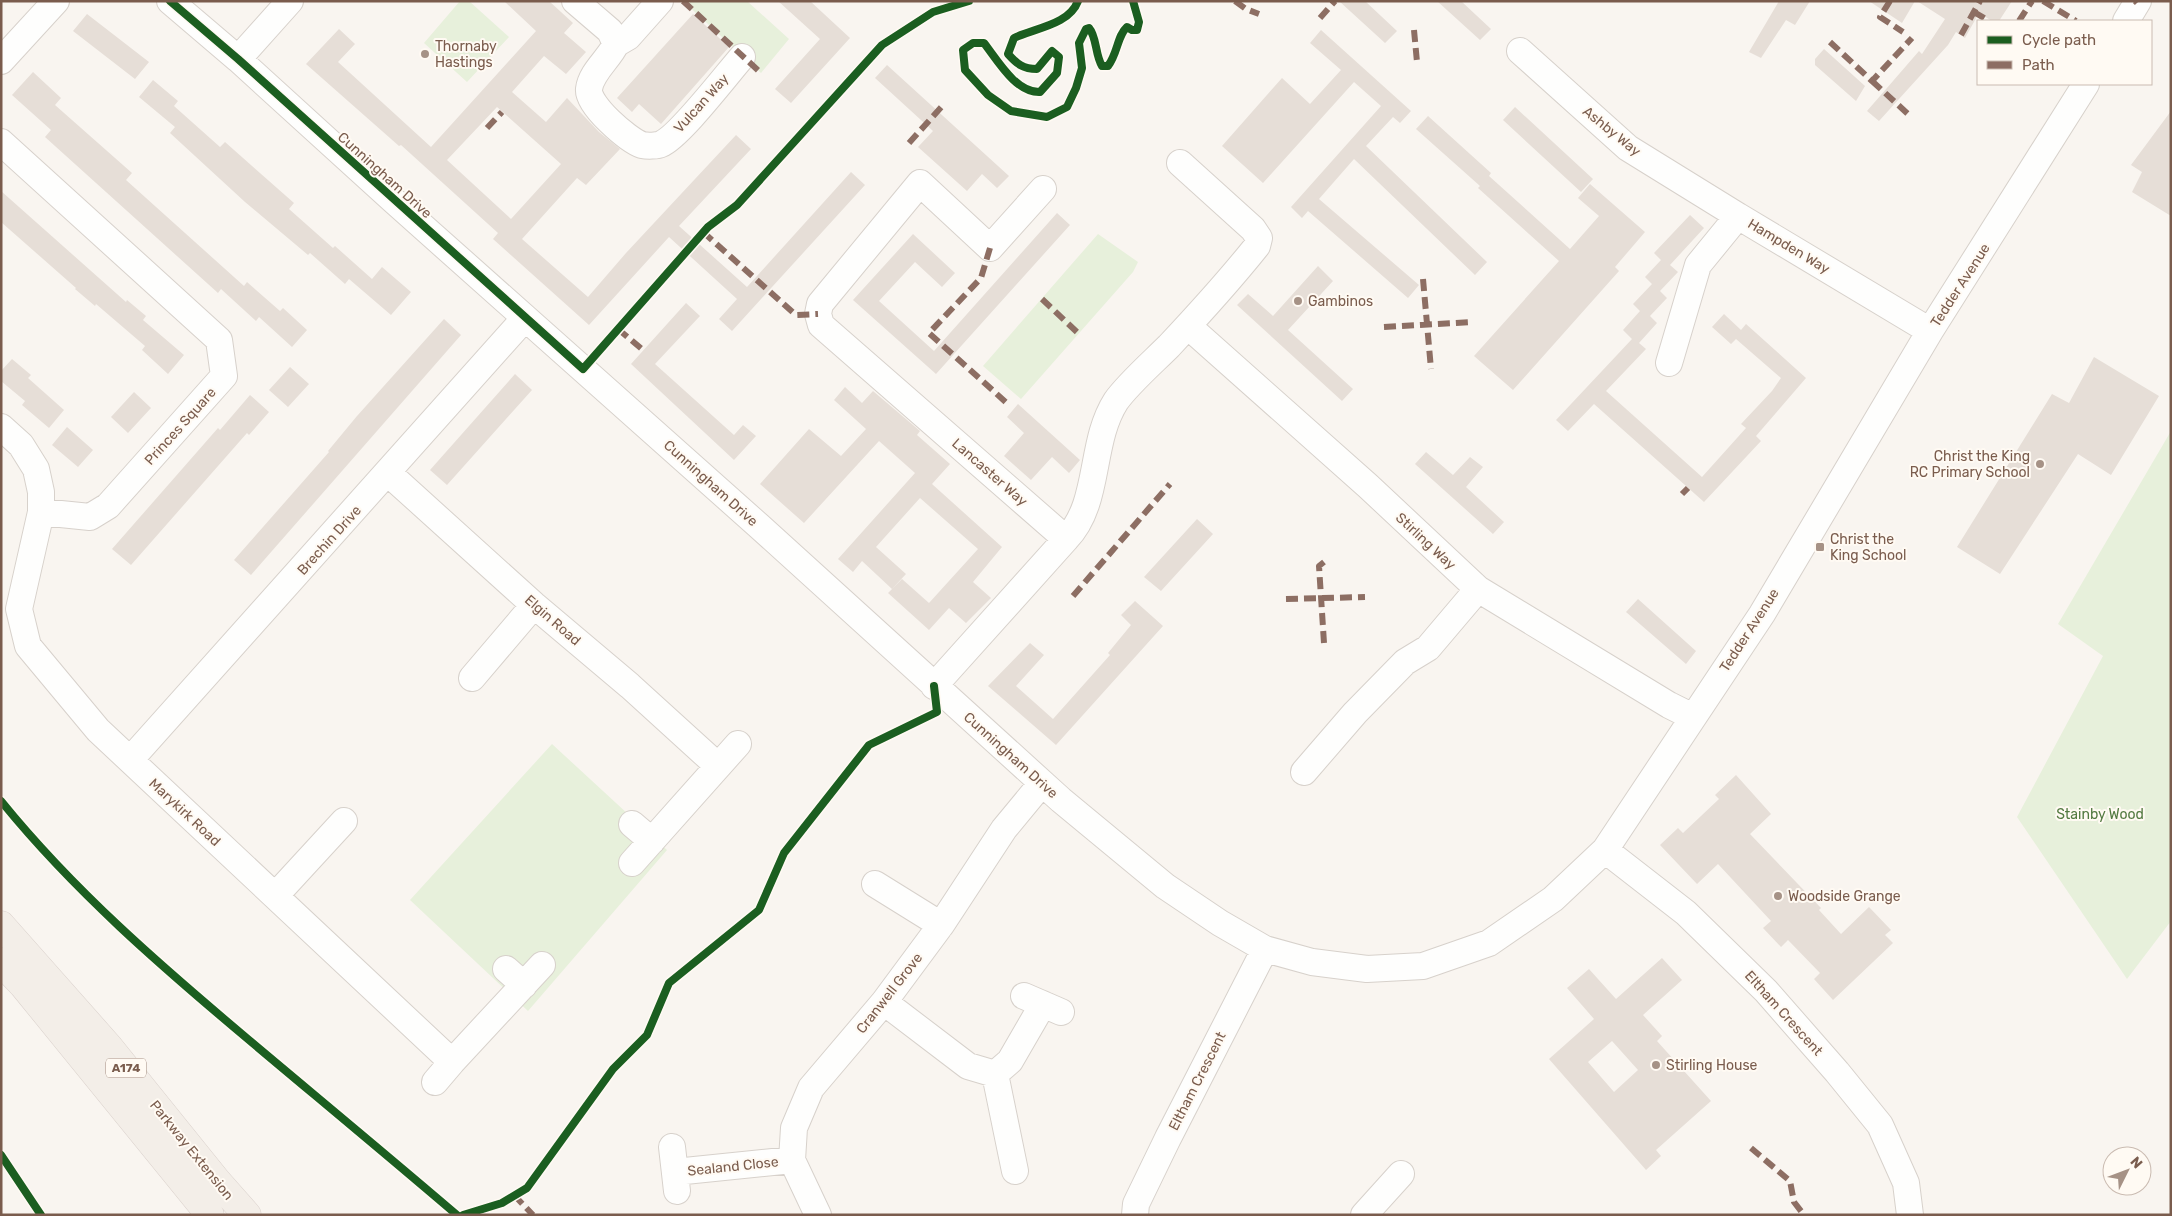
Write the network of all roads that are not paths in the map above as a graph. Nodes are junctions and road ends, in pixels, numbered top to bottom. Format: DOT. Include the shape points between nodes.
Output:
graph roads {
  1 [pos="56,1"];
  2 [pos="170,1"];
  3 [pos="290,1"];
  4 [pos="575,1"];
  5 [pos="660,1"];
  6 [pos="2138,1"];
  7 [pos="2127,20"];
  8 [pos="616,44"];
  9 [pos="1520,51"];
  10 [pos="742,57"];
  11 [pos="238,59"];
  12 [pos="1,61"];
  13 [pos="2085,85"];
  14 [pos="1,142"];
  15 [pos="1180,163"];
  16 [pos="1043,189"];
  17 [pos="1738,216"];
  18 [pos="525,318"];
  19 [pos="1188,326"];
  20 [pos="1930,331"];
  21 [pos="1669,363"];
  22 [pos="1,427"];
  23 [pos="388,473"];
  24 [pos="41,512"];
  25 [pos="1066,539"];
  26 [pos="1478,589"];
  27 [pos="534,605"];
  28 [pos="472,678"];
  29 [pos="934,686"];
  30 [pos="1693,716"];
  31 [pos="738,744"];
  32 [pos="130,760"];
  33 [pos="718,766"];
  34 [pos="1304,772"];
  35 [pos="1042,782"];
  36 [pos="344,821"];
  37 [pos="1605,850"];
  38 [pos="632,863"];
  39 [pos="875,884"];
  40 [pos="275,896"];
  41 [pos="1,925"];
  42 [pos="941,925"];
  43 [pos="1265,949"];
  44 [pos="1,962"];
  45 [pos="542,965"];
  46 [pos="884,1002"];
  47 [pos="1043,1004"];
  48 [pos="452,1062"];
  49 [pos="995,1074"];
  50 [pos="435,1082"];
  51 [pos="792,1160"];
  52 [pos="675,1170"];
  53 [pos="1015,1171"];
  54 [pos="1401,1174"];
  55 [pos="210,1215"];
  56 [pos="247,1215"];
  57 [pos="818,1215"];
  58 [pos="1135,1215"];
  59 [pos="1364,1215"];
  60 [pos="1910,1215"];
  1 -- 12 [label="street"];
  2 -- 11 [label="street, Cunningham Drive"];
  3 -- 11 [label="street"];
  4 -- 8 [label="street" via="610,31"];
  5 -- 8 [label="street, Vulcan Way" via="628,37"];
  6 -- 7 [label="street"];
  8 -- 10 [label="street, Vulcan Way" via="591,79 588,92 592,103 631,139 645,146 662,144 679,129"];
  9 -- 17 [label="street, Ashby Way" via="1628,148"];
  11 -- 18 [label="street, Cunningham Drive"];
  13 -- 20 [label="street, Tedder Avenue"];
  14 -- 24 [label="street, Princes Square" via="219,340 224,376 108,506 90,517"];
  15 -- 19 [label="street" via="1259,238 1257,246"];
  16 -- 25 [label="street, Lancaster Way" via="990,248 920,183 820,304 818,314 822,325 846,348"];
  17 -- 20 [label="street, Hampden Way"];
  17 -- 21 [label="street, Hampden Way" via="1698,265"];
  18 -- 23 [label="street, Brechin Drive"];
  18 -- 29 [label="street, Cunningham Drive"];
  19 -- 25 [label="street" via="1117,400 1101,438 1085,511"];
  19 -- 26 [label="street, Stirling Way"];
  20 -- 30 [label="street, Tedder Avenue" via="1762,614"];
  22 -- 24 [label="street" via="21,445 36,469 42,492"];
  23 -- 27 [label="street, Elgin Road"];
  23 -- 32 [label="street, Brechin Drive"];
  24 -- 32 [label="street, Marykirk Road" via="19,608 28,646 98,730"];
  25 -- 29 [label="street"];
  26 -- 30 [label="street, Stirling Way" via="1669,705"];
  26 -- 34 [label="street" via="1428,648 1405,662"];
  27 -- 28 [label="street"];
  27 -- 33 [label="street, Elgin Road"];
  29 -- 35 [label="street, Cunningham Drive"];
  30 -- 37 [label="street, Tedder Avenue"];
  31 -- 33 [label="street"];
  32 -- 40 [label="street, Marykirk Road"];
  33 -- 38 [label="street" via="642,833"];
  35 -- 42 [label="street, Cranwell Grove" via="1004,829"];
  35 -- 43 [label="street, Cunningham Drive" via="1165,886"];
  36 -- 40 [label="street"];
  37 -- 43 [label="street, Tedder Avenue" via="1553,900 1488,943 1423,966 1367,969 1312,962"];
  37 -- 60 [label="street, Eltham Crescent" via="1686,913 1766,991 1836,1072 1880,1125 1906,1183"];
  39 -- 42 [label="street"];
  40 -- 48 [label="street, Marykirk Road"];
  41 -- 56 [label="main road, Parkway Extension / A174" via="109,1047"];
  42 -- 46 [label="street, Cranwell Grove"];
  43 -- 58 [label="street, Eltham Crescent" via="1168,1138 1136,1204"];
  44 -- 55 [label="main road, Parkway Extension / A174"];
  45 -- 48 [label="street" via="515,977"];
  46 -- 49 [label="street" via="968,1066"];
  46 -- 51 [label="street, Cranwell Grove" via="811,1088 794,1128"];
  47 -- 49 [label="street" via="1010,1061"];
  48 -- 50 [label="street"];
  49 -- 53 [label="street"];
  51 -- 52 [label="street, Sealand Close"];
  51 -- 57 [label="street, Cranwell Grove"];
  54 -- 59 [label="street"];
}
